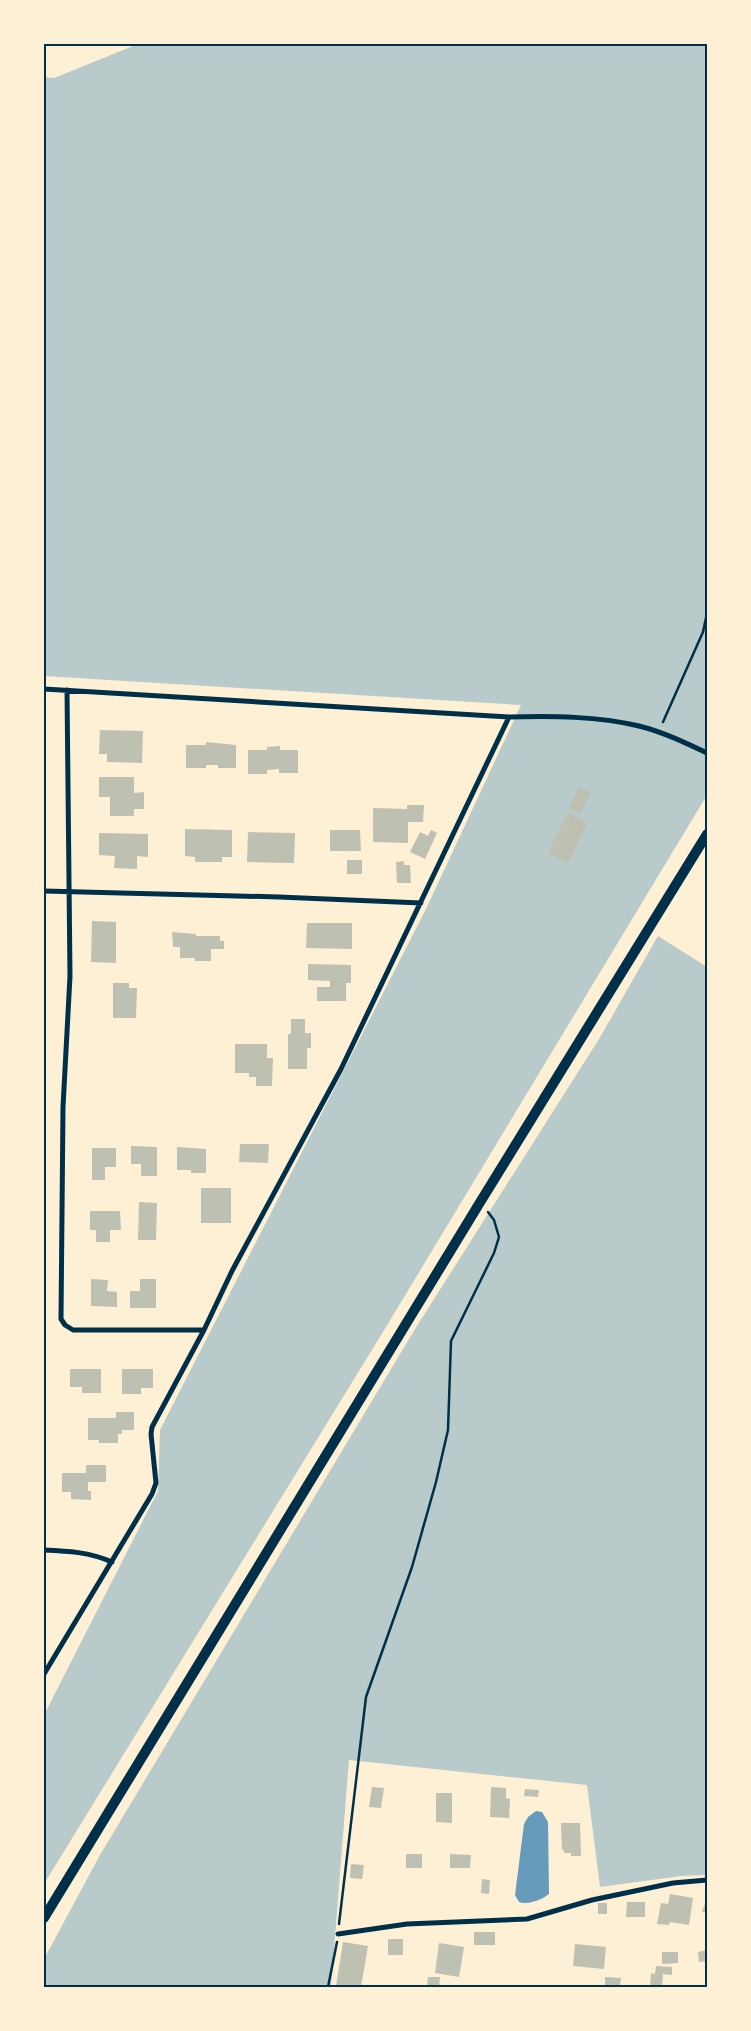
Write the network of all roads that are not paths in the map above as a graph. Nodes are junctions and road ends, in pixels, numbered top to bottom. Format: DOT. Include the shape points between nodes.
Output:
graph roads {
  1 [pos="44,689"];
  2 [pos="67,690"];
  3 [pos="510,717"];
  4 [pos="707,753"];
  5 [pos="707,834"];
  6 [pos="70,891"];
  7 [pos="44,892"];
  8 [pos="421,903"];
  9 [pos="204,1330"];
  10 [pos="44,1550"];
  11 [pos="112,1562"];
  12 [pos="44,1674"];
  13 [pos="707,1880"];
  14 [pos="44,1918"];
  15 [pos="338,1934"];
  1 -- 2 [label="street"];
  2 -- 3 [label="street"];
  2 -- 6 [label="street"];
  3 -- 4 [label="street" via="584,718 639,726"];
  3 -- 8 [label="street"];
  5 -- 14 [label="main road"];
  6 -- 7 [label="street"];
  6 -- 8 [label="street"];
  6 -- 9 [label="street" via="70,976 62,1107 61,1319 72,1330"];
  8 -- 9 [label="street" via="341,1069 232,1271"];
  9 -- 11 [label="street" via="152,1427 156,1483"];
  10 -- 11 [label="street" via="82,1552"];
  11 -- 12 [label="street"];
  13 -- 15 [label="street" via="673,1883 592,1900 527,1920 407,1924"];
}
